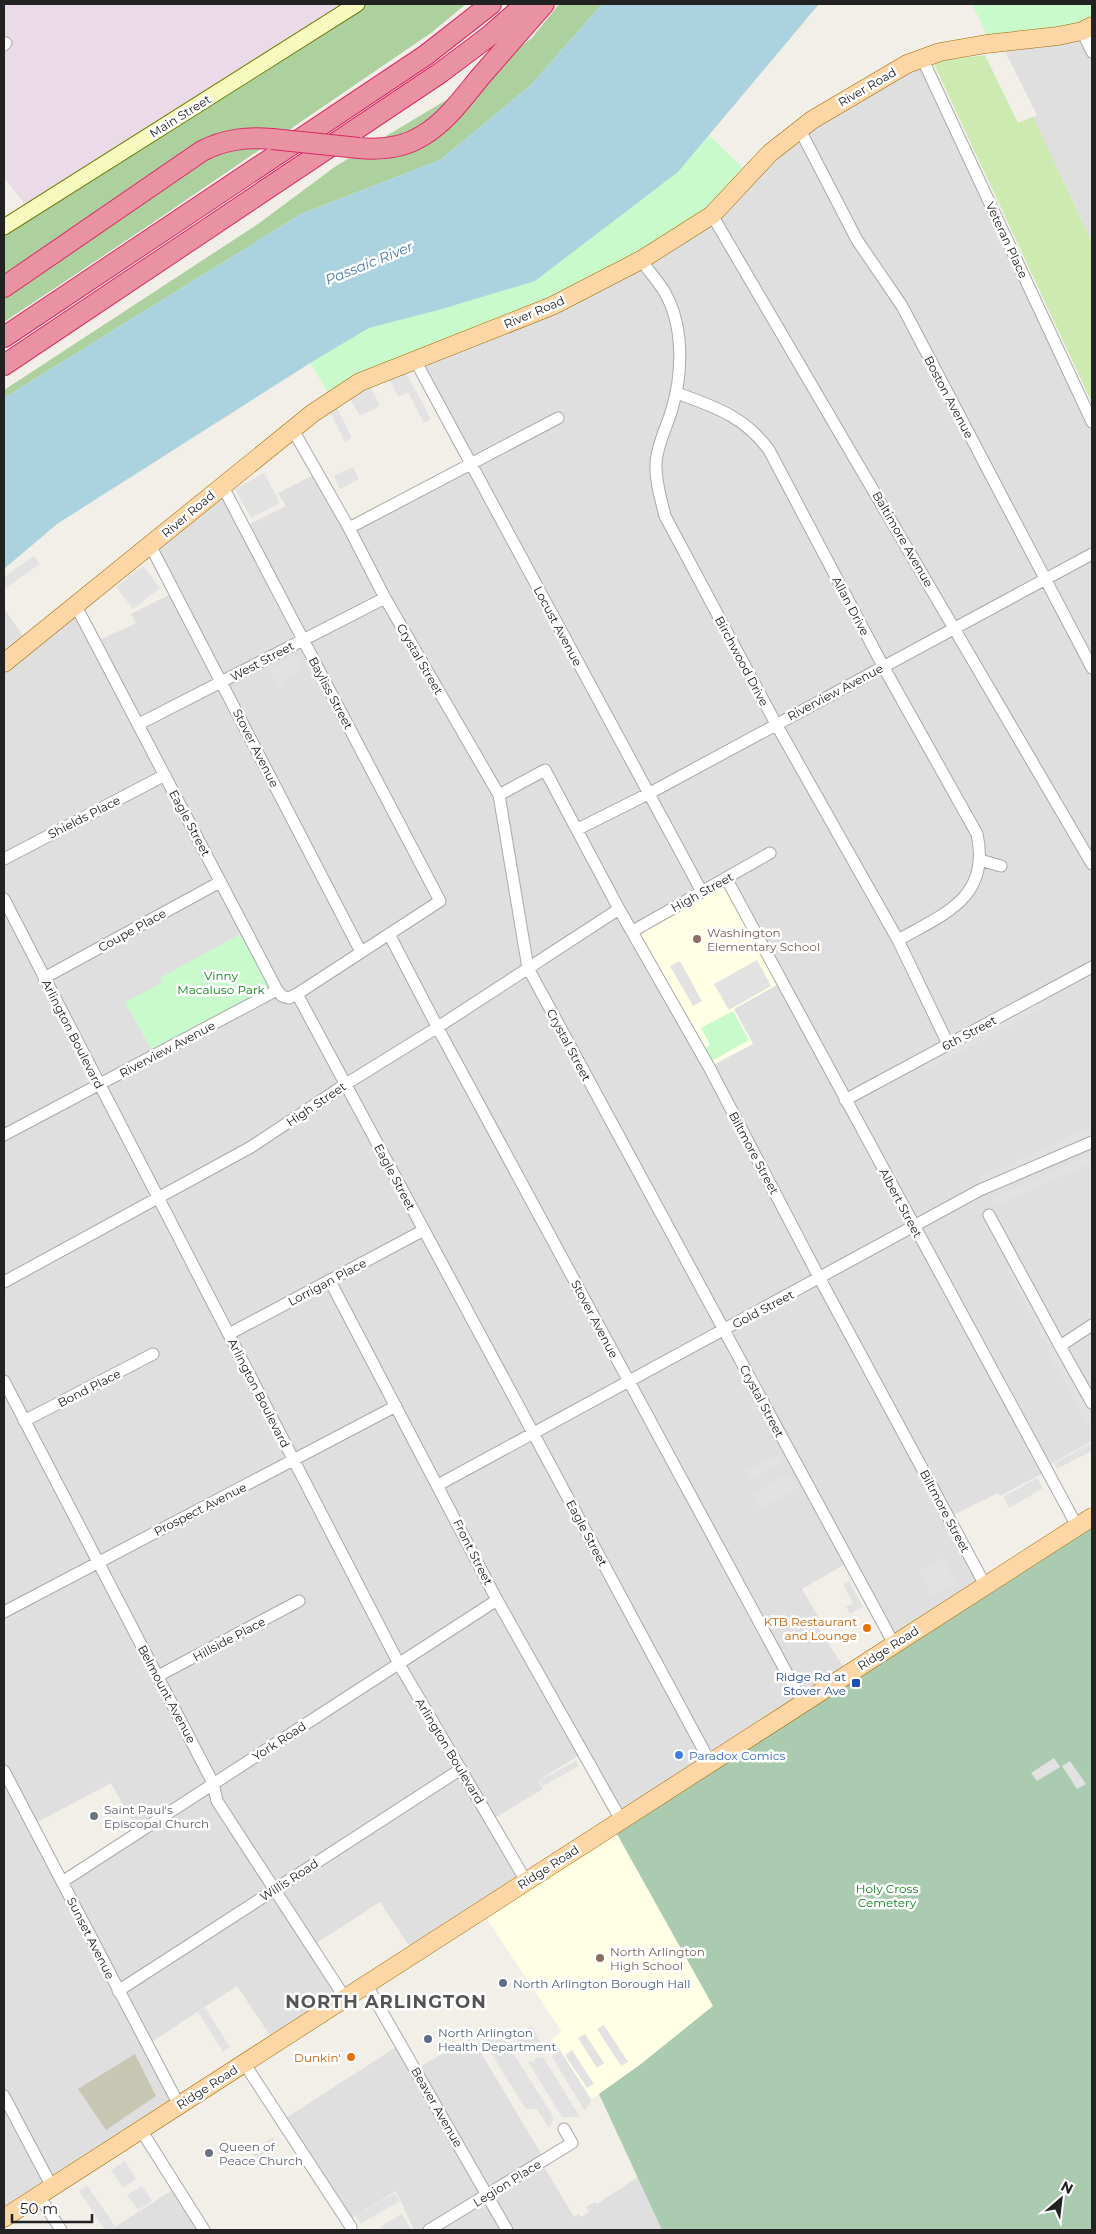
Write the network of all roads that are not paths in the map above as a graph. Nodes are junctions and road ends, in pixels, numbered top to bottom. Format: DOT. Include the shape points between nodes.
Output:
graph roads {
  1 [pos="357,4"];
  2 [pos="491,4"];
  3 [pos="526,4"];
  4 [pos="544,4"];
  5 [pos="1087,28"];
  6 [pos="1092,52"];
  7 [pos="922,58"];
  8 [pos="800,130"];
  9 [pos="712,215"];
  10 [pos="4,227"];
  11 [pos="641,260"];
  12 [pos="4,287"];
  13 [pos="4,337"];
  14 [pos="415,360"];
  15 [pos="4,364"];
  16 [pos="676,393"];
  17 [pos="558,418"];
  18 [pos="1092,422"];
  19 [pos="293,430"];
  20 [pos="472,463"];
  21 [pos="222,485"];
  22 [pos="349,528"];
  23 [pos="150,545"];
  24 [pos="1092,554"];
  25 [pos="1046,581"];
  26 [pos="384,598"];
  27 [pos="76,606"];
  28 [pos="955,628"];
  29 [pos="303,639"];
  30 [pos="4,663"];
  31 [pos="883,666"];
  32 [pos="1092,668"];
  33 [pos="222,682"];
  34 [pos="140,724"];
  35 [pos="776,724"];
  36 [pos="165,775"];
  37 [pos="648,794"];
  38 [pos="499,795"];
  39 [pos="578,829"];
  40 [pos="770,853"];
  41 [pos="4,859"];
  42 [pos="980,860"];
  43 [pos="1092,864"];
  44 [pos="1000,866"];
  45 [pos="726,878"];
  46 [pos="220,882"];
  47 [pos="702,892"];
  48 [pos="4,900"];
  49 [pos="619,909"];
  50 [pos="633,931"];
  51 [pos="389,934"];
  52 [pos="898,940"];
  53 [pos="361,952"];
  54 [pos="1092,967"];
  55 [pos="528,968"];
  56 [pos="44,978"];
  57 [pos="277,990"];
  58 [pos="297,994"];
  59 [pos="438,1027"];
  60 [pos="948,1044"];
  61 [pos="346,1084"];
  62 [pos="99,1085"];
  63 [pos="845,1100"];
  64 [pos="4,1135"];
  65 [pos="1092,1142"];
  66 [pos="157,1198"];
  67 [pos="989,1215"];
  68 [pos="914,1227"];
  69 [pos="424,1230"];
  70 [pos="820,1278"];
  71 [pos="330,1281"];
  72 [pos="4,1282"];
  73 [pos="1092,1325"];
  74 [pos="723,1330"];
  75 [pos="229,1334"];
  76 [pos="1060,1346"];
  77 [pos="153,1354"];
  78 [pos="4,1381"];
  79 [pos="629,1381"];
  80 [pos="1092,1404"];
  81 [pos="396,1406"];
  82 [pos="24,1421"];
  83 [pos="534,1433"];
  84 [pos="294,1461"];
  85 [pos="438,1485"];
  86 [pos="1092,1516"];
  87 [pos="1077,1526"];
  88 [pos="97,1562"];
  89 [pos="986,1585"];
  90 [pos="497,1600"];
  91 [pos="299,1601"];
  92 [pos="4,1612"];
  93 [pos="894,1644"];
  94 [pos="399,1664"];
  95 [pos="158,1676"];
  96 [pos="803,1703"];
  97 [pos="710,1762"];
  98 [pos="461,1769"];
  99 [pos="4,1770"];
  100 [pos="213,1783"];
  101 [pos="621,1820"];
  102 [pos="526,1881"];
  103 [pos="62,1882"];
  104 [pos="274,1890"];
  105 [pos="366,1984"];
  106 [pos="118,1991"];
  107 [pos="345,1998"];
  108 [pos="244,2063"];
  109 [pos="4,2096"];
  110 [pos="179,2105"];
  111 [pos="564,2129"];
  112 [pos="141,2130"];
  113 [pos="45,2192"];
  114 [pos="487,2195"];
  115 [pos="4,2218"];
  116 [pos="351,2227"];
  117 [pos="61,2230"];
  118 [pos="204,2230"];
  119 [pos="429,2230"];
  120 [pos="507,2230"];
  1 -- 10 [label="street, Main Street"];
  2 -- 13 [label="highway" via="426,55"];
  3 -- 15 [label="highway" via="440,73"];
  4 -- 12 [label="highway, bridge" via="455,108 433,129 410,142 373,150 272,139 228,140 202,151"];
  5 -- 6 [label="street"];
  5 -- 7 [label="main road, River Road" via="1058,36 940,52"];
  7 -- 8 [label="main road, River Road" via="812,120"];
  7 -- 18 [label="street, Veteran Place"];
  8 -- 9 [label="main road, River Road" via="770,153"];
  8 -- 25 [label="street, Boston Avenue" via="857,240 902,306"];
  9 -- 11 [label="main road, River Road"];
  9 -- 28 [label="street, Baltimore Avenue"];
  11 -- 14 [label="main road, River Road" via="552,306"];
  11 -- 16 [label="street, Birchwood Drive" via="664,291 677,326 680,362"];
  14 -- 19 [label="main road, River Road" via="360,382"];
  14 -- 20 [label="street, Locust Avenue"];
  16 -- 31 [label="street, Allan Drive" via="728,412 760,438"];
  16 -- 35 [label="street, Birchwood Drive" via="656,464 656,480 665,516"];
  17 -- 20 [label="street"];
  19 -- 21 [label="main road, River Road"];
  19 -- 22 [label="street, Crystal Street"];
  20 -- 22 [label="street"];
  20 -- 37 [label="street, Locust Avenue"];
  21 -- 23 [label="main road, River Road"];
  21 -- 29 [label="street, Bayliss Street"];
  22 -- 26 [label="street, Crystal Street"];
  23 -- 27 [label="main road, River Road"];
  23 -- 33 [label="street, Stover Avenue"];
  24 -- 25 [label="street, Riverview Avenue"];
  25 -- 28 [label="street, Riverview Avenue"];
  25 -- 32 [label="street, Boston Avenue"];
  26 -- 29 [label="street, West Street"];
  26 -- 38 [label="street, Crystal Street"];
  27 -- 30 [label="main road, River Road"];
  27 -- 34 [label="street, Eagle Street"];
  28 -- 31 [label="street, Riverview Avenue"];
  28 -- 43 [label="street, Baltimore Avenue"];
  29 -- 33 [label="street, West Street"];
  29 -- 51 [label="street, Bayliss Street" via="440,901"];
  31 -- 35 [label="street, Riverview Avenue"];
  31 -- 42 [label="street, Allan Drive" via="971,821 977,834"];
  33 -- 34 [label="street, West Street"];
  33 -- 53 [label="street, Stover Avenue"];
  34 -- 36 [label="street, Eagle Street"];
  35 -- 37 [label="street, Riverview Avenue"];
  35 -- 52 [label="street, Birchwood Drive"];
  36 -- 41 [label="street, Shields Place"];
  36 -- 46 [label="street, Eagle Street"];
  37 -- 39 [label="street, Riverview Avenue"];
  37 -- 47 [label="street, Locust Avenue"];
  38 -- 39 [label="street, Biltmore Street" via="545,770"];
  38 -- 55 [label="street, Crystal Street"];
  39 -- 49 [label="street, Biltmore Street"];
  40 -- 45 [label="street, High Street"];
  42 -- 44 [label="street"];
  42 -- 52 [label="street, Allan Drive" via="976,879 963,900"];
  45 -- 47 [label="street, High Street"];
  45 -- 63 [label="street, Albert Street"];
  46 -- 56 [label="street, Coupe Place"];
  46 -- 57 [label="street, Eagle Street"];
  47 -- 50 [label="street, High Street"];
  48 -- 56 [label="street, Arlington Boulevard"];
  49 -- 50 [label="street, Biltmore Street"];
  49 -- 55 [label="street, High Street"];
  50 -- 70 [label="street, Biltmore Street"];
  51 -- 53 [label="street"];
  51 -- 59 [label="street, Stover Avenue"];
  52 -- 60 [label="street, Birchwood Drive"];
  53 -- 58 [label="street"];
  54 -- 60 [label="street, 6th Street"];
  55 -- 59 [label="street, High Street"];
  55 -- 74 [label="street, Crystal Street"];
  56 -- 62 [label="street, Arlington Boulevard"];
  57 -- 58 [label="street" via="289,998"];
  57 -- 62 [label="street, Riverview Avenue"];
  58 -- 61 [label="street, Eagle Street"];
  59 -- 61 [label="street, High Street"];
  59 -- 79 [label="street, Stover Avenue"];
  60 -- 63 [label="street, 6th Street"];
  61 -- 66 [label="street, High Street" via="252,1147"];
  61 -- 69 [label="street, Eagle Street"];
  62 -- 64 [label="street, Riverview Avenue"];
  62 -- 66 [label="street, Arlington Boulevard"];
  63 -- 68 [label="street, Albert Street"];
  65 -- 68 [label="street, Gold Street" via="980,1190"];
  66 -- 72 [label="street, High Street"];
  66 -- 75 [label="street, Arlington Boulevard"];
  67 -- 76 [label="street"];
  68 -- 70 [label="street, Gold Street"];
  68 -- 87 [label="street, Albert Street"];
  69 -- 71 [label="street, Lorrigan Place"];
  69 -- 83 [label="street, Eagle Street"];
  70 -- 74 [label="street, Gold Street"];
  70 -- 89 [label="street, Biltmore Street"];
  71 -- 75 [label="street, Lorrigan Place"];
  71 -- 81 [label="street, Front Street"];
  73 -- 76 [label="street"];
  74 -- 79 [label="street, Gold Street"];
  74 -- 93 [label="street, Crystal Street"];
  75 -- 84 [label="street, Arlington Boulevard"];
  76 -- 80 [label="street"];
  77 -- 82 [label="street, Bond Place"];
  78 -- 82 [label="street, Belmount Avenue"];
  79 -- 83 [label="street, Gold Street"];
  79 -- 96 [label="street, Stover Avenue"];
  81 -- 84 [label="street, Prospect Avenue"];
  81 -- 85 [label="street, Front Street"];
  82 -- 88 [label="street, Belmount Avenue"];
  83 -- 85 [label="street, Gold Street"];
  83 -- 97 [label="street, Eagle Street"];
  84 -- 88 [label="street, Prospect Avenue"];
  84 -- 94 [label="street, Arlington Boulevard"];
  85 -- 90 [label="street, Front Street"];
  86 -- 87 [label="main road, Ridge Road"];
  87 -- 89 [label="main road, Ridge Road"];
  88 -- 92 [label="street, Prospect Avenue"];
  88 -- 95 [label="street, Belmount Avenue"];
  89 -- 93 [label="main road, Ridge Road"];
  90 -- 94 [label="street, York Road"];
  90 -- 101 [label="street, Front Street"];
  91 -- 95 [label="street, Hillside Place"];
  93 -- 96 [label="main road, Ridge Road"];
  94 -- 98 [label="street, Arlington Boulevard"];
  94 -- 100 [label="street, York Road"];
  95 -- 100 [label="street, Belmount Avenue"];
  96 -- 97 [label="main road, Ridge Road"];
  97 -- 101 [label="main road, Ridge Road"];
  98 -- 102 [label="street, Arlington Boulevard"];
  98 -- 104 [label="street, Willis Road"];
  99 -- 103 [label="street, Sunset Avenue"];
  100 -- 103 [label="street, York Road"];
  100 -- 104 [label="street, Belmount Avenue" via="217,1800"];
  101 -- 102 [label="main road, Ridge Road"];
  102 -- 105 [label="main road, Ridge Road"];
  103 -- 106 [label="street, Sunset Avenue"];
  104 -- 106 [label="street, Willis Road"];
  104 -- 107 [label="street, Belmount Avenue"];
  105 -- 107 [label="main road, Ridge Road"];
  105 -- 114 [label="street, Beaver Avenue"];
  106 -- 110 [label="street, Sunset Avenue"];
  107 -- 108 [label="main road, Ridge Road"];
  108 -- 110 [label="main road, Ridge Road"];
  108 -- 116 [label="street"];
  109 -- 113 [label="street"];
  110 -- 112 [label="main road, Ridge Road"];
  111 -- 114 [label="street, Legion Place" via="572,2142"];
  112 -- 113 [label="main road, Ridge Road"];
  112 -- 118 [label="street"];
  113 -- 115 [label="main road, Ridge Road"];
  113 -- 117 [label="street"];
  114 -- 119 [label="street, Legion Place"];
  114 -- 120 [label="street, Beaver Avenue"];
}
